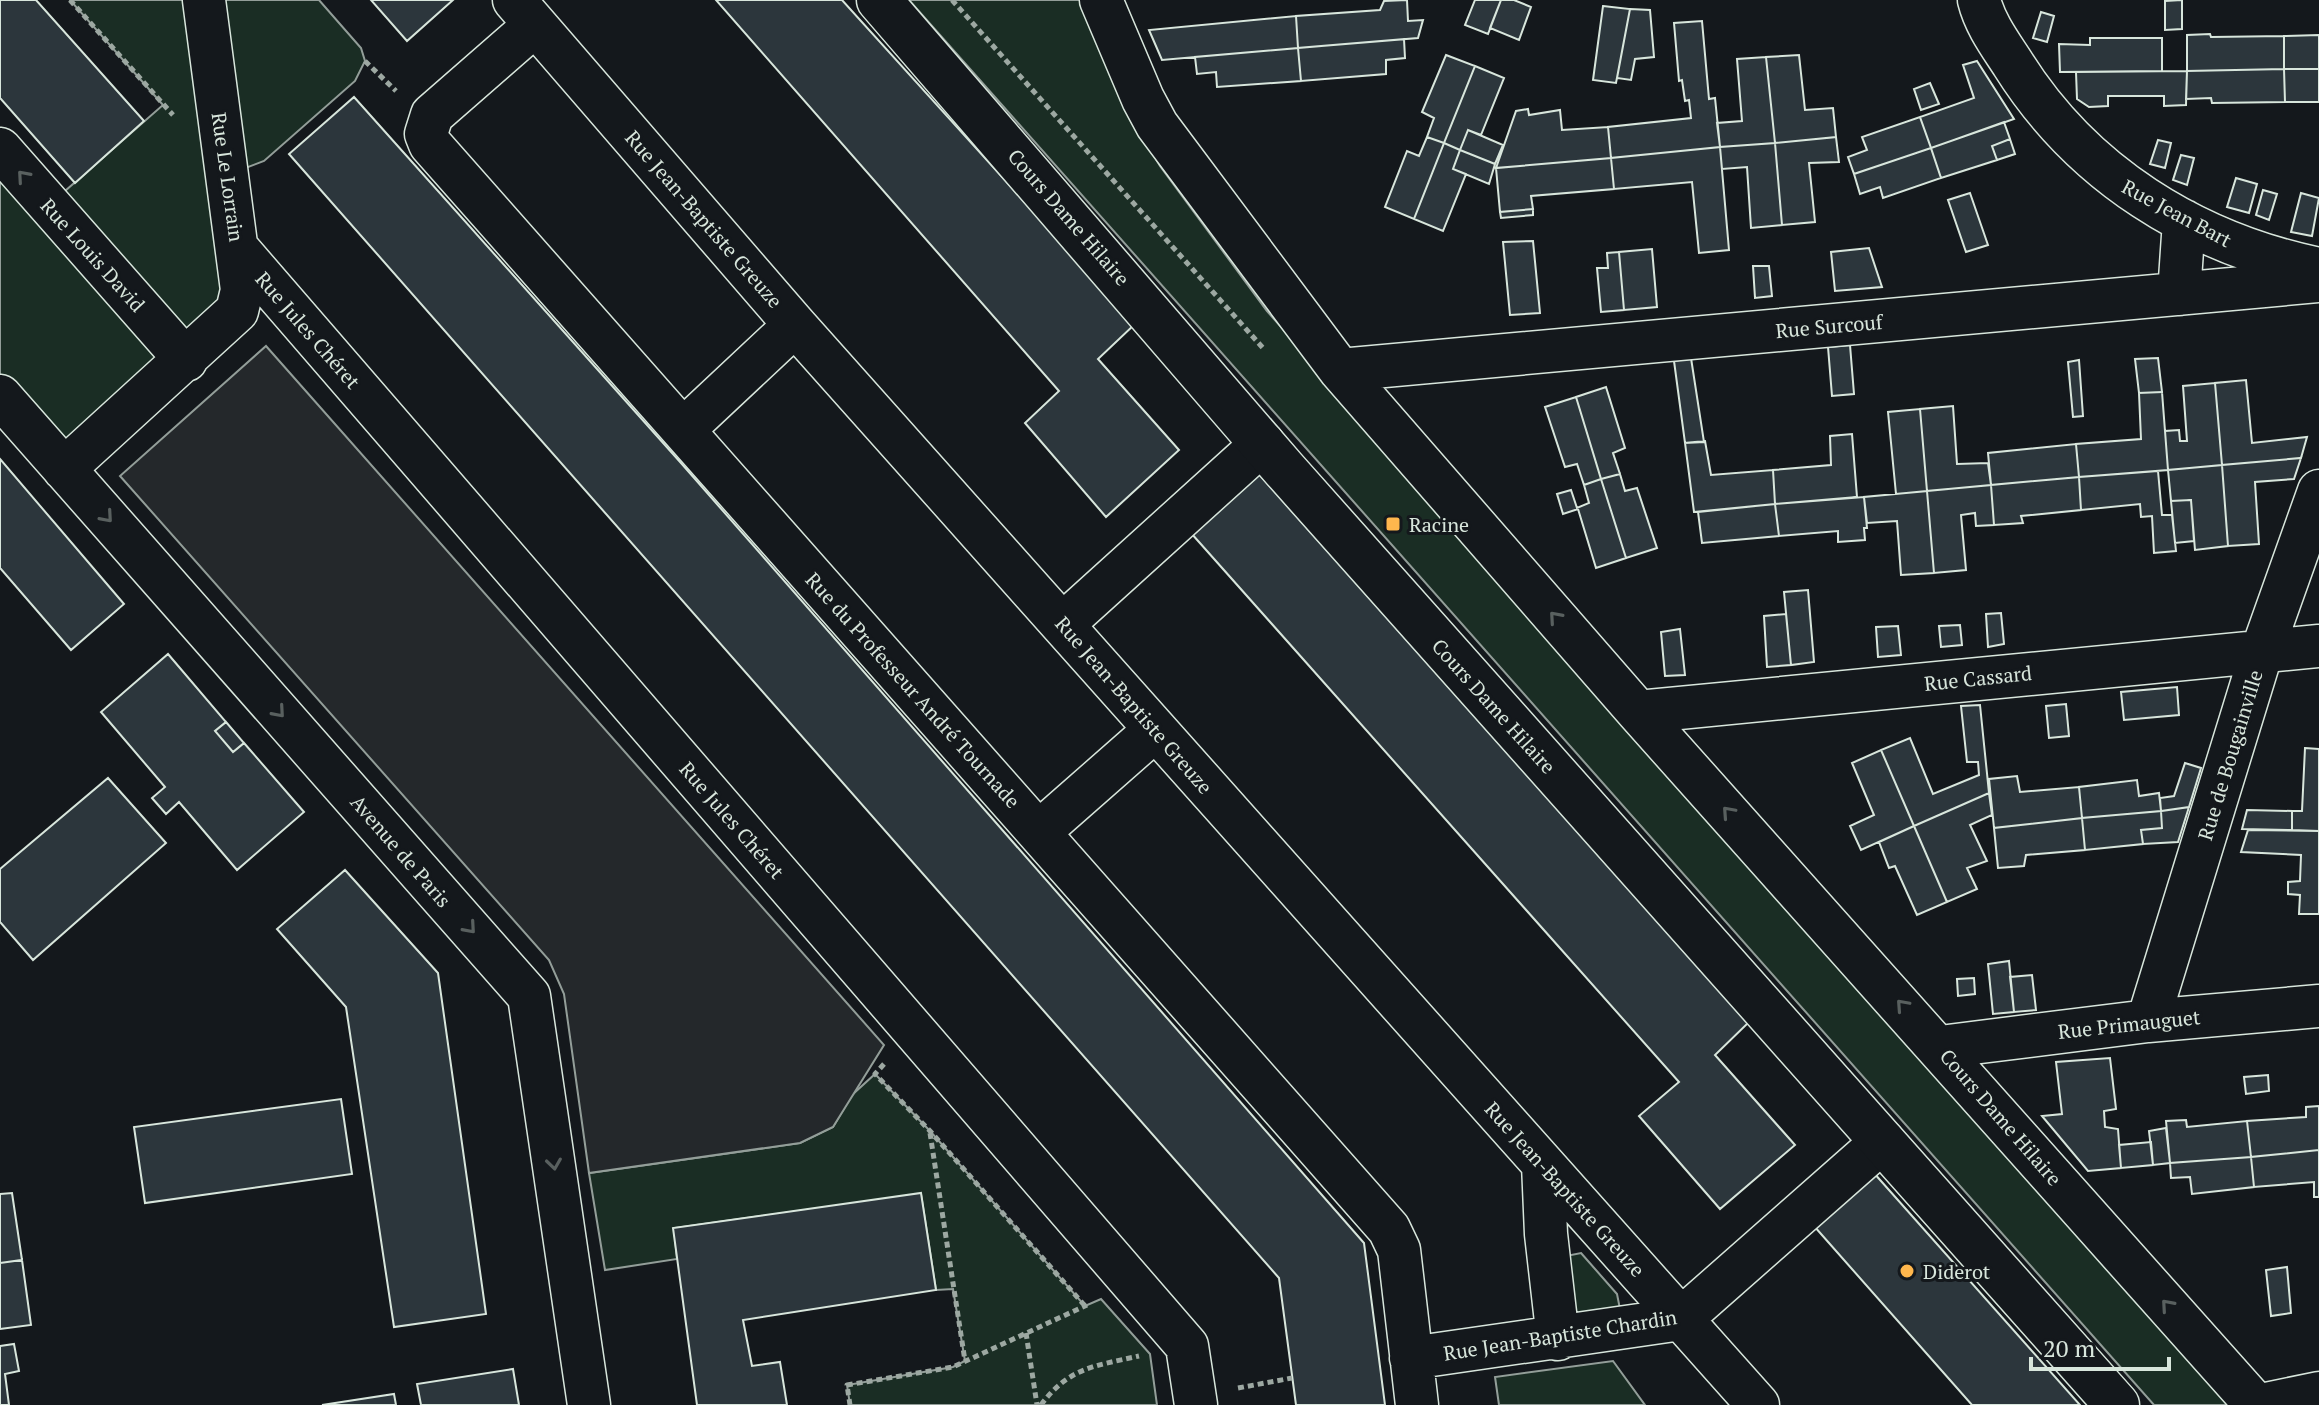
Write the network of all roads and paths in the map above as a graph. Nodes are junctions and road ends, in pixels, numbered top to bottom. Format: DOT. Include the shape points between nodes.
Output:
graph roads {
  1 [pos="70,0"];
  2 [pos="204,0"];
  3 [pos="879,0"];
  4 [pos="1101,0"];
  5 [pos="1979,0"];
  6 [pos="525,12"];
  7 [pos="174,117"];
  8 [pos="0,149"];
  9 [pos="2184,221"];
  10 [pos="237,248"];
  11 [pos="2319,269"];
  12 [pos="2319,281"];
  13 [pos="2179,294"];
  14 [pos="795,325"];
  15 [pos="186,360"];
  16 [pos="1340,370"];
  17 [pos="0,396"];
  18 [pos="683,430"];
  19 [pos="1263,443"];
  20 [pos="64,469"];
  21 [pos="2319,491"];
  22 [pos="1063,624"];
  23 [pos="2319,646"];
  24 [pos="2262,651"];
  25 [pos="1638,712"];
  26 [pos="1155,730"];
  27 [pos="1039,832"];
  28 [pos="2319,1006"];
  29 [pos="2148,1021"];
  30 [pos="1940,1047"];
  31 [pos="930,1131"];
  32 [pos="1883,1141"];
  33 [pos="1543,1164"];
  34 [pos="1134,1284"];
  35 [pos="1681,1319"];
  36 [pos="1026,1333"];
  37 [pos="1558,1339"];
  38 [pos="1187,1346"];
  39 [pos="1411,1358"];
  40 [pos="965,1361"];
  41 [pos="1292,1378"];
  42 [pos="2319,1393"];
  43 [pos="1195,1400"];
  44 [pos="589,1405"];
  45 [pos="850,1405"];
  46 [pos="1039,1405"];
  47 [pos="1417,1405"];
  48 [pos="1758,1405"];
  49 [pos="2117,1405"];
  50 [pos="2258,1405"];
  1 -- 7 [label="path"];
  2 -- 10 [label="street, Rue Le Lorrain"];
  3 -- 19 [label="street, Cours Dame Hilaire"];
  4 -- 16 [label="street, Cours Dame Hilaire" via="1157,125"];
  5 -- 9 [label="street, Rue Jean Bart" via="2018,71 2070,138 2127,189"];
  6 -- 14 [label="street, Rue Jean-Baptiste Greuze"];
  6 -- 18 [label="street, Rue du Professeur André Tournade" via="432,115 426,134"];
  15 -- 8 [label="street, Rue Louis David, one-way"];
  9 -- 11 [label="street, Rue Jean Bart" via="2238,246"];
  9 -- 13 [label="street"];
  10 -- 15 [label="street, Rue Le Lorrain" via="242,290 237,311"];
  10 -- 34 [label="street, Rue Jules Chéret"];
  12 -- 13 [label="street, Rue Surcouf"];
  13 -- 16 [label="street, Rue Surcouf"];
  14 -- 18 [label="street"];
  14 -- 22 [label="street, Rue Jean-Baptiste Greuze"];
  15 -- 20 [label="street, Rue Le Lorrain"];
  25 -- 16 [label="street, Cours Dame Hilaire, one-way"];
  17 -- 20 [label="street, Avenue de Paris"];
  18 -- 27 [label="street, Rue du Professeur André Tournade"];
  19 -- 22 [label="street"];
  19 -- 32 [label="street, Cours Dame Hilaire"];
  20 -- 44 [label="street, Avenue de Paris, one-way" via="529,996"];
  21 -- 24 [label="street, Rue de Bougainville"];
  22 -- 26 [label="street, Rue Jean-Baptiste Greuze"];
  23 -- 24 [label="street, Rue Cassard"];
  24 -- 25 [label="street, Rue Cassard"];
  24 -- 29 [label="street, Rue de Bougainville"];
  30 -- 25 [label="street, Cours Dame Hilaire, one-way"];
  26 -- 27 [label="street"];
  26 -- 33 [label="street, Rue Jean-Baptiste Greuze"];
  27 -- 39 [label="street, Rue du Professeur André Tournade" via="1389,1229 1399,1250"];
  28 -- 29 [label="street, Rue Primauguet"];
  29 -- 30 [label="street, Rue Primauguet"];
  50 -- 30 [label="street, Cours Dame Hilaire, one-way"];
  31 -- 40 [label="path"];
  32 -- 35 [label="street, Rue Jean-Baptiste Chardin"];
  32 -- 49 [label="street, Cours Dame Hilaire"];
  33 -- 35 [label="street, Rue Jean-Baptiste Greuze"];
  33 -- 37 [label="street"];
  34 -- 36 [label="path"];
  34 -- 38 [label="street, Rue Jules Chéret"];
  35 -- 37 [label="street, Rue Jean-Baptiste Chardin"];
  35 -- 48 [label="street, Rue Jean-Baptiste Greuze"];
  36 -- 40 [label="path"];
  36 -- 46 [label="path"];
  37 -- 39 [label="street, Rue Jean-Baptiste Chardin"];
  38 -- 43 [label="street"];
  38 -- 46 [label="path" via="1079,1370 1057,1383"];
  39 -- 47 [label="street, Rue du Professeur André Tournade"];
  40 -- 45 [label="path" via="847,1385"];
  41 -- 43 [label="path"];
  42 -- 50 [label="street"];
}
